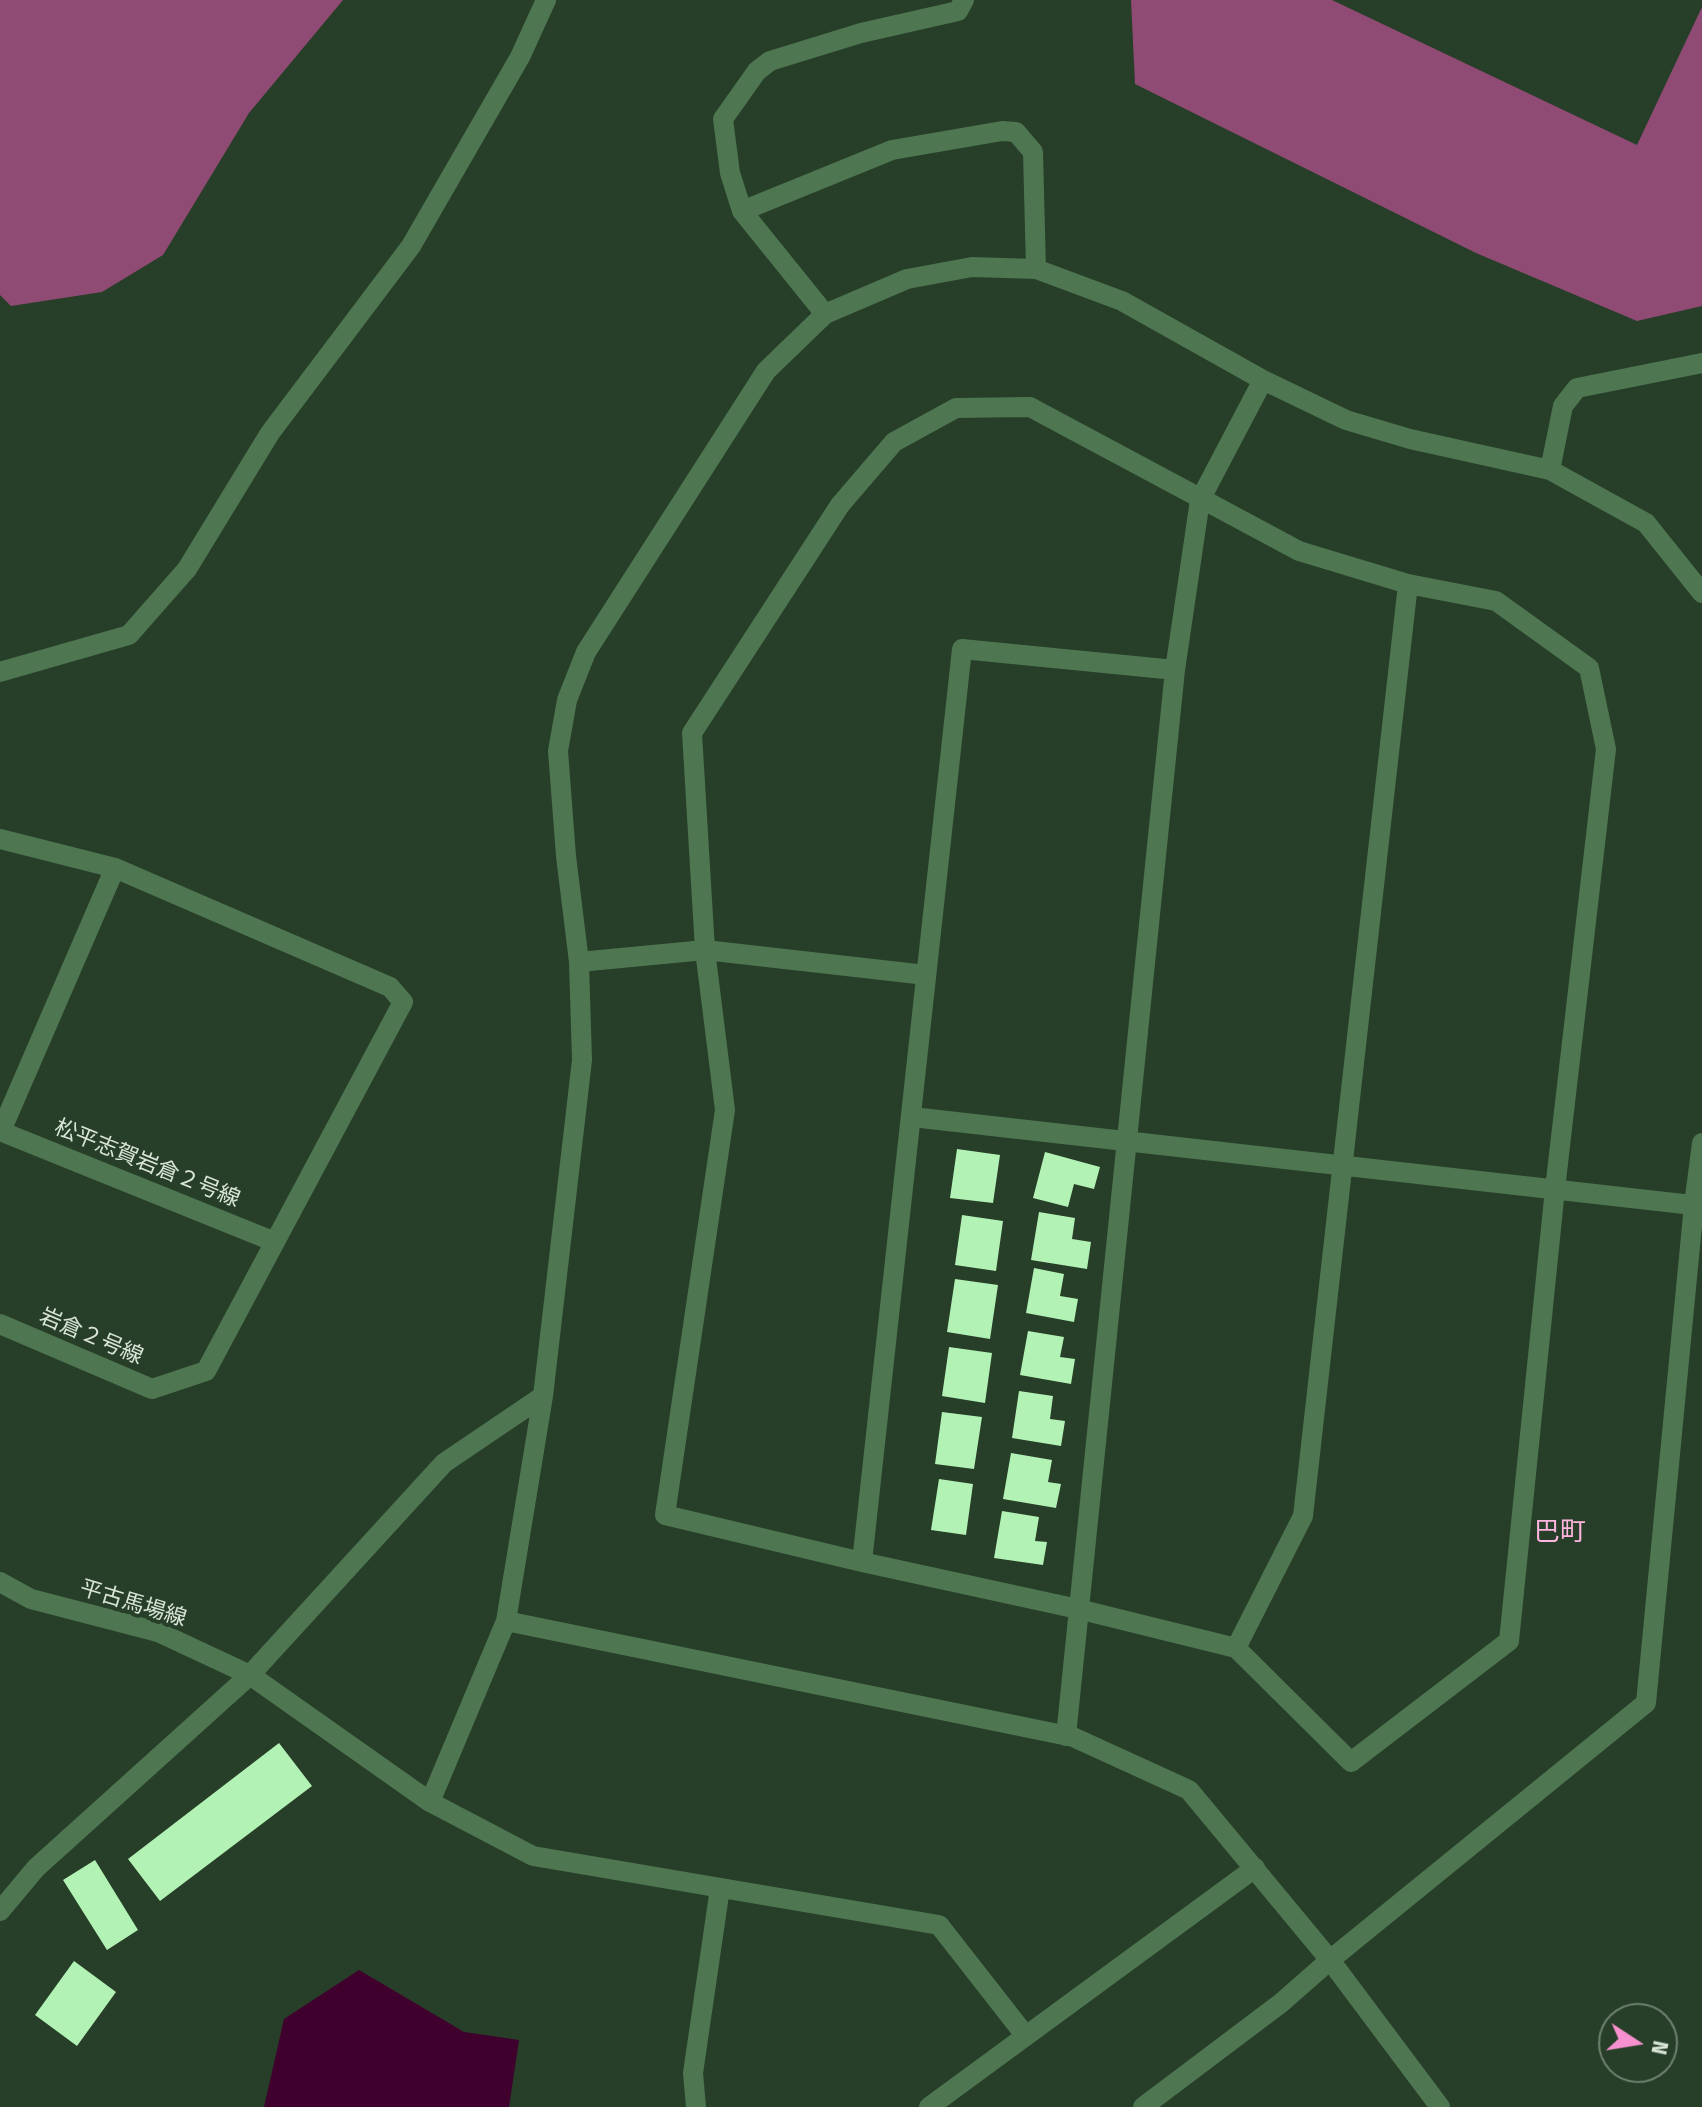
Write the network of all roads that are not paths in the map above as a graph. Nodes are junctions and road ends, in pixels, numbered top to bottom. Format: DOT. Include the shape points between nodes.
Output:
graph roads {
  1 [pos="546,0"];
  2 [pos="964,0"];
  3 [pos="742,211"];
  4 [pos="1036,269"];
  5 [pos="825,314"];
  6 [pos="1702,363"];
  7 [pos="1263,380"];
  8 [pos="1550,470"];
  9 [pos="1200,500"];
  10 [pos="1408,584"];
  11 [pos="1702,593"];
  12 [pos="1175,670"];
  13 [pos="0,672"];
  14 [pos="0,839"];
  15 [pos="115,868"];
  16 [pos="705,950"];
  17 [pos="579,962"];
  18 [pos="926,975"];
  19 [pos="912,1117"];
  20 [pos="0,1131"];
  21 [pos="1125,1141"];
  22 [pos="1702,1143"];
  23 [pos="1344,1167"];
  24 [pos="1555,1189"];
  25 [pos="1698,1206"];
  26 [pos="275,1242"];
  27 [pos="0,1324"];
  28 [pos="543,1396"];
  29 [pos="862,1562"];
  30 [pos="0,1582"];
  31 [pos="1078,1609"];
  32 [pos="506,1621"];
  33 [pos="1236,1648"];
  34 [pos="250,1675"];
  35 [pos="1066,1736"];
  36 [pos="430,1802"];
  37 [pos="1255,1868"];
  38 [pos="720,1888"];
  39 [pos="1,1908"];
  40 [pos="1330,1960"];
  41 [pos="1025,2035"];
  42 [pos="696,2107"];
  43 [pos="929,2107"];
  44 [pos="1143,2107"];
  45 [pos="1440,2107"];
  1 -- 13 [label="street" via="520,57 411,246 270,433 187,569 129,635"];
  2 -- 3 [label="street" via="958,11 861,33 770,61 757,71 723,119 730,173"];
  3 -- 4 [label="street" via="892,150 1016,132 1033,152"];
  3 -- 5 [label="street"];
  4 -- 5 [label="street" via="972,267 907,279"];
  4 -- 7 [label="street" via="1122,301"];
  5 -- 17 [label="street" via="766,371 586,652 567,700 558,751"];
  6 -- 8 [label="street" via="1577,388 1563,406"];
  7 -- 8 [label="street" via="1346,420"];
  7 -- 9 [label="street"];
  8 -- 11 [label="street" via="1646,523"];
  9 -- 10 [label="street" via="1299,551"];
  9 -- 12 [label="street"];
  9 -- 16 [label="street" via="1030,407 956,408 894,442 840,505 692,733"];
  10 -- 23 [label="street"];
  10 -- 24 [label="street" via="1496,601 1589,668 1606,749"];
  12 -- 18 [label="street" via="962,649"];
  12 -- 21 [label="street"];
  14 -- 15 [label="street"];
  15 -- 20 [label="street"];
  15 -- 26 [label="street, 岩倉２号線" via="390,987 403,1002"];
  16 -- 17 [label="street"];
  16 -- 18 [label="street"];
  16 -- 29 [label="street" via="725,1110 665,1515"];
  17 -- 28 [label="street" via="582,1060"];
  18 -- 19 [label="street"];
  19 -- 21 [label="street"];
  19 -- 29 [label="street"];
  20 -- 26 [label="street, 松平志賀岩倉２号線"];
  21 -- 23 [label="street"];
  21 -- 31 [label="street"];
  22 -- 25 [label="street"];
  23 -- 24 [label="street"];
  23 -- 33 [label="street" via="1303,1516"];
  24 -- 25 [label="street"];
  24 -- 33 [label="street" via="1509,1641 1351,1762"];
  25 -- 40 [label="street" via="1646,1703"];
  26 -- 27 [label="street, 岩倉２号線" via="206,1371 152,1389"];
  28 -- 32 [label="street"];
  28 -- 34 [label="street" via="444,1463"];
  29 -- 31 [label="street"];
  30 -- 34 [label="street, 平古馬場線" via="31,1599 158,1632"];
  31 -- 33 [label="street"];
  31 -- 35 [label="street"];
  32 -- 35 [label="street"];
  32 -- 36 [label="street"];
  34 -- 36 [label="street, 平古馬場線"];
  34 -- 39 [label="street" via="36,1868"];
  35 -- 37 [label="street" via="1189,1790"];
  36 -- 38 [label="street, 平古馬場線" via="533,1856"];
  37 -- 40 [label="street"];
  37 -- 41 [label="street"];
  38 -- 41 [label="street, 平古馬場線" via="939,1925"];
  38 -- 42 [label="street" via="693,2073"];
  40 -- 44 [label="street"];
  40 -- 45 [label="street"];
  41 -- 43 [label="street"];
}
